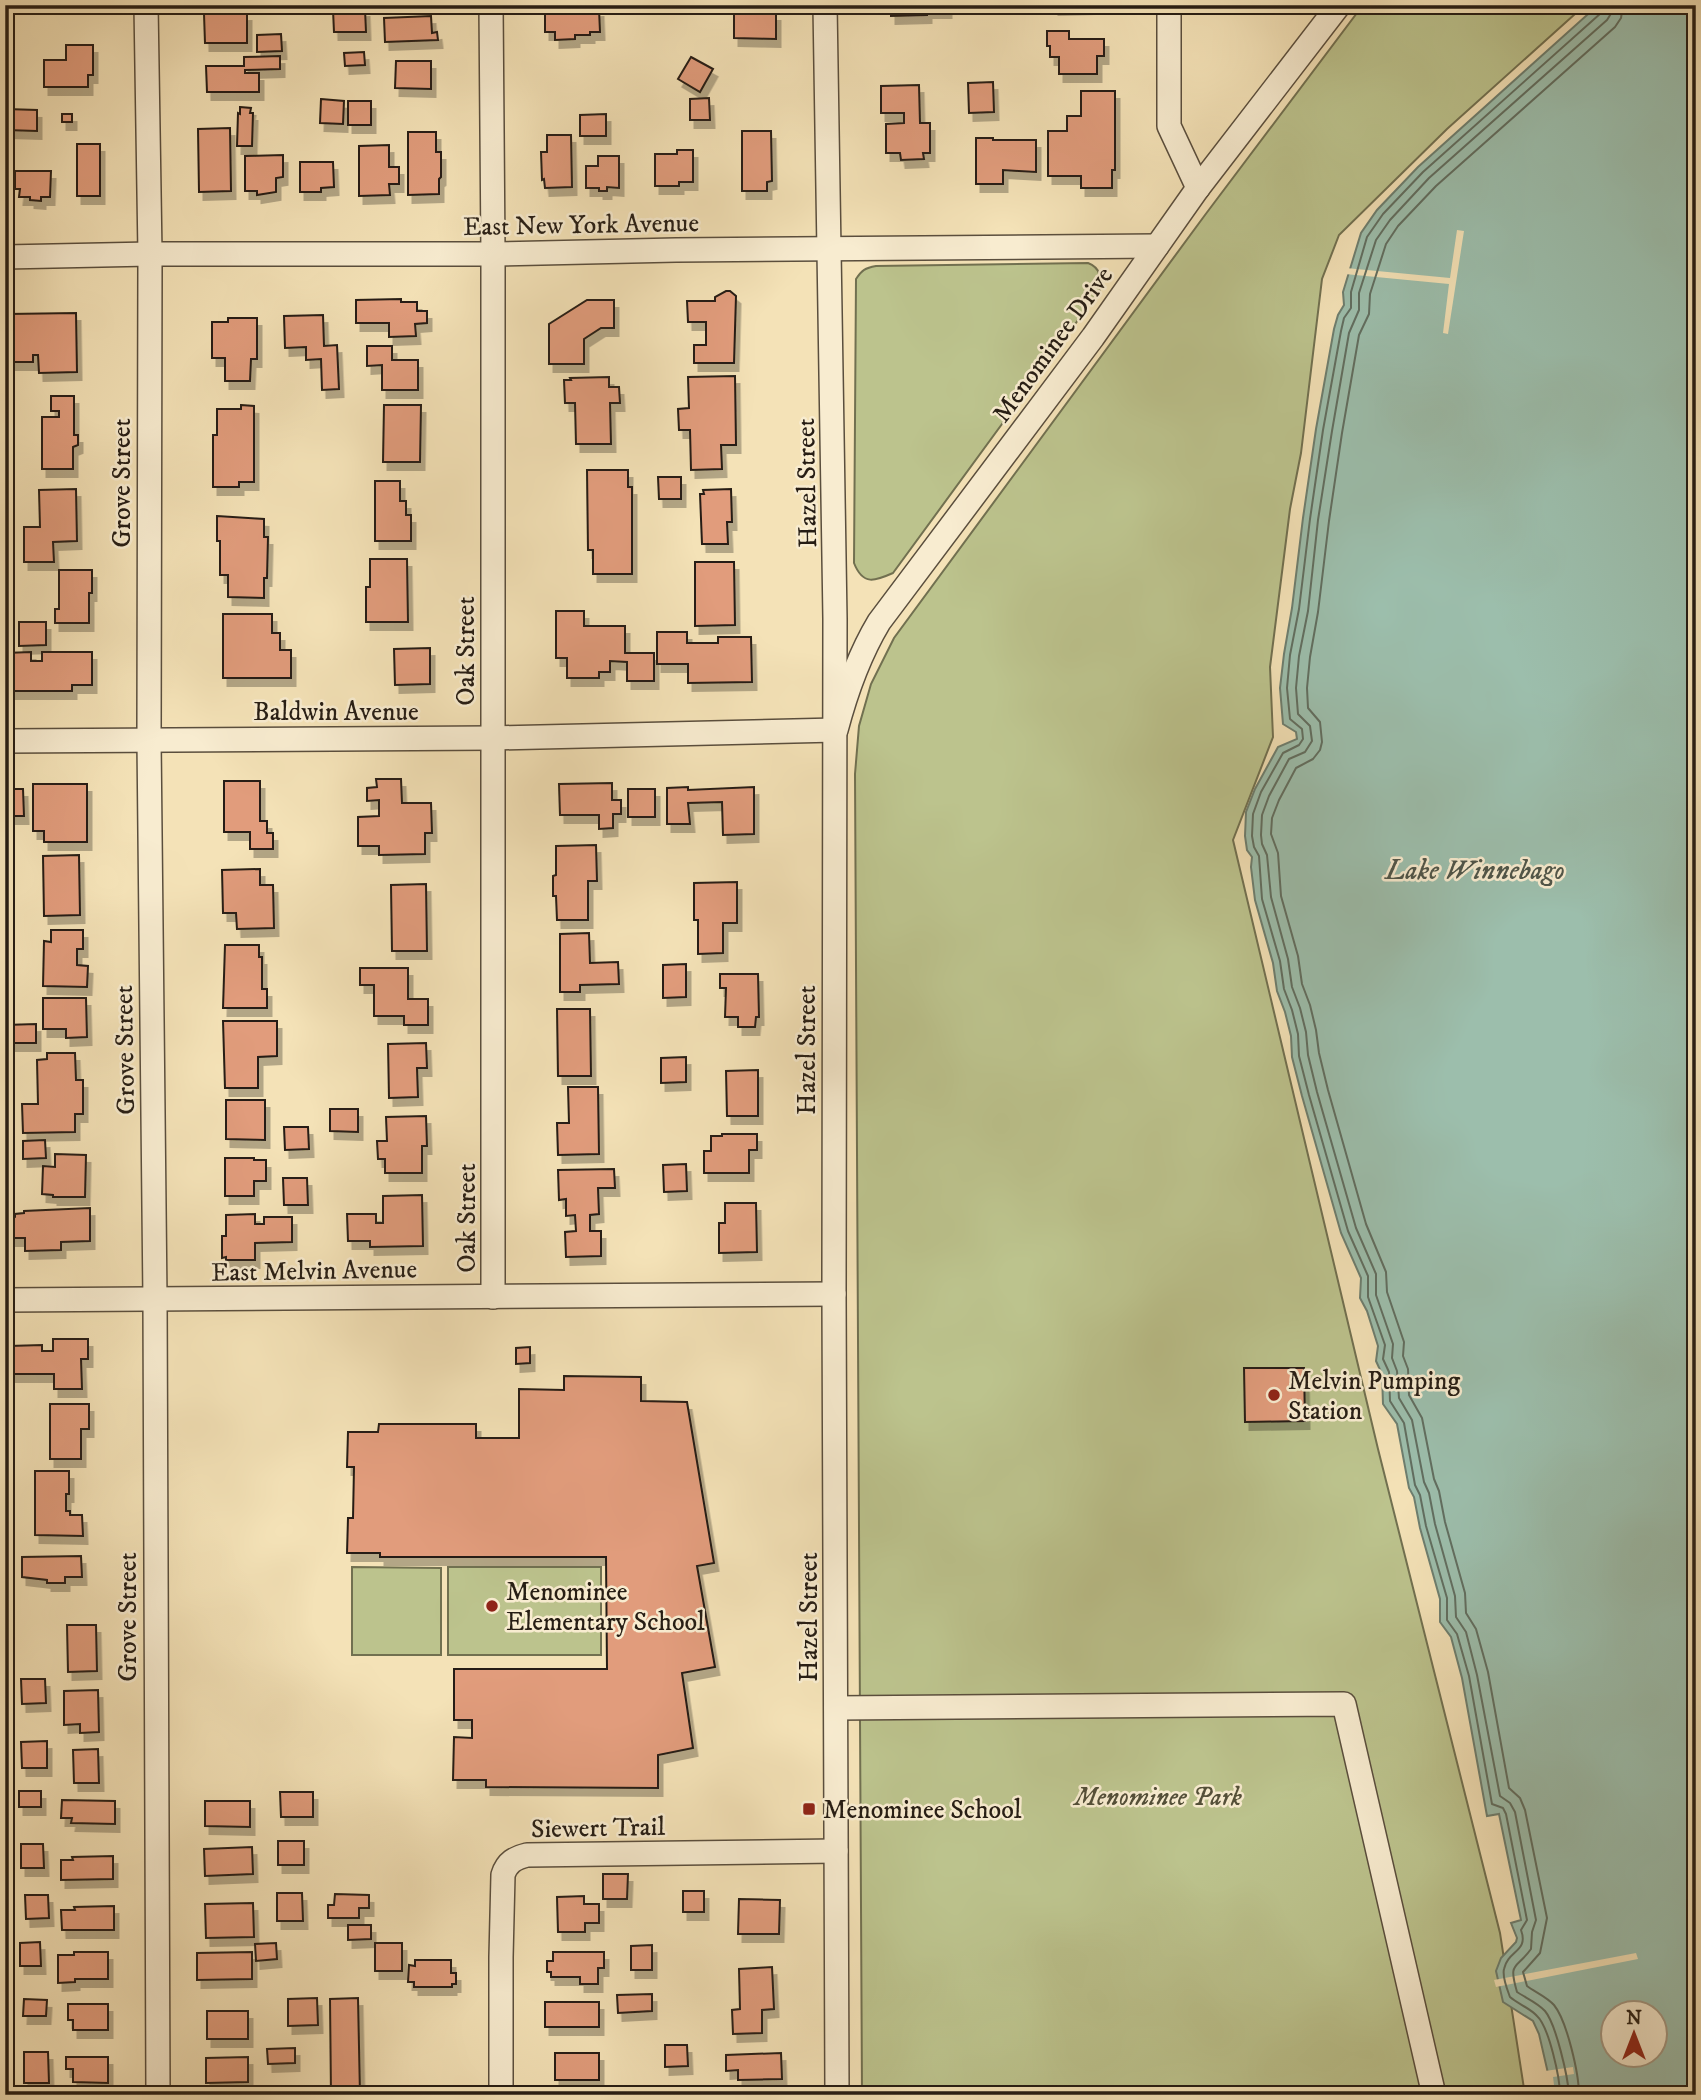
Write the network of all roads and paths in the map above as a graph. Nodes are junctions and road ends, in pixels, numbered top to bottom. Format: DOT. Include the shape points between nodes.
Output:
graph roads {
  1 [pos="146,5"];
  2 [pos="491,5"];
  3 [pos="825,5"];
  4 [pos="1169,5"];
  5 [pos="1339,5"];
  6 [pos="1198,188"];
  7 [pos="1157,246"];
  8 [pos="830,249"];
  9 [pos="149,254"];
  10 [pos="493,254"];
  11 [pos="5,257"];
  12 [pos="836,730"];
  13 [pos="493,738"];
  14 [pos="149,740"];
  15 [pos="5,741"];
  16 [pos="834,1294"];
  17 [pos="493,1297"];
  18 [pos="5,1300"];
  19 [pos="155,1300"];
  20 [pos="836,1708"];
  21 [pos="836,1851"];
  22 [pos="158,2095"];
  23 [pos="501,2095"];
  24 [pos="837,2095"];
  25 [pos="1434,2095"];
  1 -- 9 [label="street, Grove Street"];
  2 -- 10 [label="street, Oak Street"];
  3 -- 8 [label="street, Hazel Street"];
  4 -- 6 [label="street" via="1169,126"];
  5 -- 6 [label="street, Menominee Drive"];
  6 -- 7 [label="street, Menominee Drive"];
  7 -- 8 [label="street, East New York Avenue"];
  7 -- 12 [label="street, Menominee Drive" via="879,622 849,683"];
  8 -- 10 [label="street, East New York Avenue"];
  8 -- 12 [label="street, Hazel Street"];
  9 -- 10 [label="street, East New York Avenue"];
  9 -- 11 [label="street, East New York Avenue"];
  9 -- 14 [label="street, Grove Street"];
  10 -- 13 [label="street, Oak Street"];
  12 -- 13 [label="street, Baldwin Avenue"];
  12 -- 16 [label="street, Hazel Street"];
  13 -- 14 [label="street, Baldwin Avenue"];
  13 -- 17 [label="street, Oak Street"];
  14 -- 15 [label="street, Baldwin Avenue"];
  14 -- 19 [label="street, Grove Street"];
  16 -- 17 [label="street, East Melvin Avenue"];
  16 -- 20 [label="street, Hazel Street"];
  17 -- 19 [label="street, East Melvin Avenue"];
  18 -- 19 [label="street, East Melvin Avenue"];
  19 -- 22 [label="street, Grove Street"];
  20 -- 21 [label="street, Hazel Street"];
  20 -- 25 [label="street" via="1345,1704"];
  21 -- 23 [label="street, Siewert Trail" via="517,1858 503,1875"];
  21 -- 24 [label="street, Hazel Street"];
}
